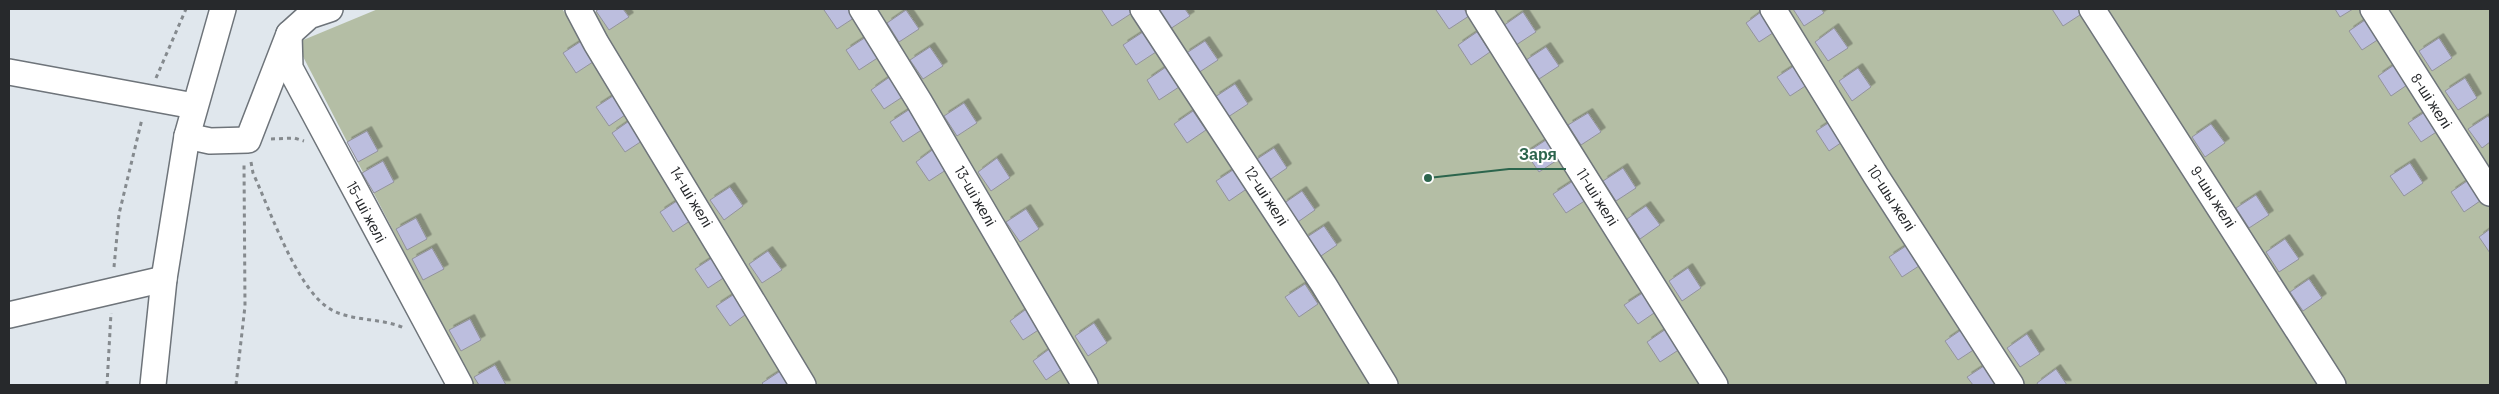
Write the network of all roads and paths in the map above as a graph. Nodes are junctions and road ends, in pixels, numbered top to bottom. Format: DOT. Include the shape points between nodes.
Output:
graph roads {
  1 [pos="186,9"];
  2 [pos="223,9"];
  3 [pos="578,9"];
  4 [pos="862,9"];
  5 [pos="1143,9"];
  6 [pos="1479,9"];
  7 [pos="1773,9"];
  8 [pos="2092,9"];
  9 [pos="2372,9"];
  10 [pos="316,11"];
  11 [pos="289,34"];
  12 [pos="9,72"];
  13 [pos="147,98"];
  14 [pos="194,106"];
  15 [pos="187,136"];
  16 [pos="248,140"];
  17 [pos="333,150"];
  18 [pos="2490,193"];
  19 [pos="164,279"];
  20 [pos="112,290"];
  21 [pos="9,315"];
  22 [pos="407,330"];
  23 [pos="107,385"];
  24 [pos="153,385"];
  25 [pos="236,385"];
  26 [pos="460,385"];
  27 [pos="804,385"];
  28 [pos="1085,385"];
  29 [pos="1385,385"];
  30 [pos="1715,385"];
  31 [pos="2011,385"];
  32 [pos="2333,385"];
  1 -- 13 [label="path"];
  2 -- 14 [label="street"];
  3 -- 27 [label="street, 14-ші желі"];
  4 -- 28 [label="street, 13-ші желі"];
  5 -- 29 [label="street, 12-ші желі" via="1324,285"];
  6 -- 30 [label="street, 11-ші желі"];
  7 -- 31 [label="street, 10-шы желі"];
  8 -- 32 [label="street, 9-шы желі"];
  9 -- 18 [label="street, 8-ші желі"];
  10 -- 11 [label="street"];
  11 -- 16 [label="street"];
  11 -- 17 [label="street, 15-ші желі" via="290,68"];
  12 -- 13 [label="street"];
  13 -- 14 [label="street"];
  13 -- 20 [label="path" via="119,214"];
  14 -- 15 [label="street"];
  15 -- 16 [label="street" via="210,141"];
  15 -- 19 [label="street"];
  16 -- 17 [label="path" via="294,138"];
  16 -- 22 [label="path" via="253,173 302,280 327,307 352,316 390,322"];
  16 -- 25 [label="path" via="243,168 245,306"];
  17 -- 26 [label="street, 15-ші желі"];
  19 -- 20 [label="street"];
  19 -- 24 [label="street"];
  20 -- 21 [label="street"];
  20 -- 23 [label="path"];
}
